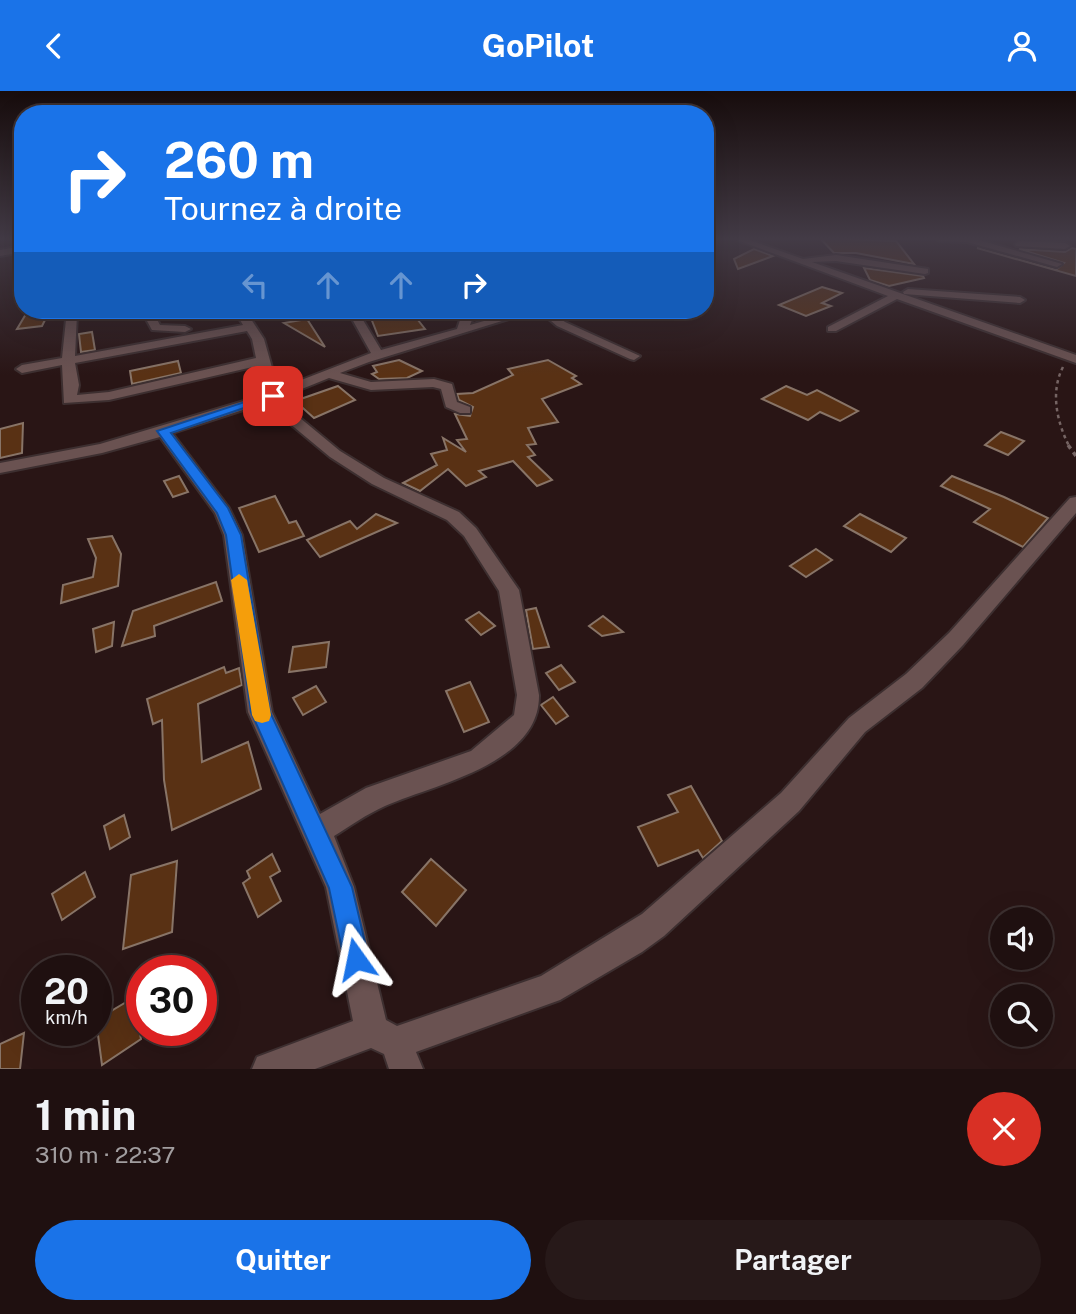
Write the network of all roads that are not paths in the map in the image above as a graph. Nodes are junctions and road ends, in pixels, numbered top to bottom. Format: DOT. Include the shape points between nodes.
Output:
graph roads {
  1 [pos="866,284"];
  2 [pos="892,293"];
  3 [pos="1020,300"];
  4 [pos="71,319"];
  5 [pos="152,319"];
  6 [pos="244,319"];
  7 [pos="357,319"];
  8 [pos="465,319"];
  9 [pos="501,319"];
  10 [pos="555,319"];
  11 [pos="248,327"];
  12 [pos="832,328"];
  13 [pos="462,330"];
  14 [pos="221,332"];
  15 [pos="378,355"];
  16 [pos="634,356"];
  17 [pos="1073,358"];
  18 [pos="68,361"];
  19 [pos="261,361"];
  20 [pos="22,369"];
  21 [pos="328,375"];
  22 [pos="273,396"];
  23 [pos="465,410"];
  24 [pos="163,431"];
  25 [pos="0,468"];
  26 [pos="1076,502"];
  27 [pos="340,887"];
  28 [pos="384,1037"];
  29 [pos="274,1068"];
  30 [pos="406,1069"];
  1 -- 2 [label="street"];
  2 -- 3 [label="street"];
  2 -- 12 [label="street"];
  2 -- 17 [label="street"];
  4 -- 18 [label="street"];
  5 -- 14 [label="street" via="156,328"];
  6 -- 11 [label="street"];
  7 -- 15 [label="street"];
  8 -- 13 [label="street"];
  9 -- 13 [label="street"];
  10 -- 16 [label="street"];
  11 -- 14 [label="street"];
  11 -- 19 [label="street" via="258,339"];
  13 -- 15 [label="street"];
  14 -- 18 [label="street"];
  15 -- 21 [label="street"];
  18 -- 19 [label="street" via="69,400 83,401"];
  18 -- 20 [label="street"];
  19 -- 22 [label="street"];
  21 -- 22 [label="street"];
  21 -- 23 [label="street" via="371,386 434,383 447,387 452,404"];
  22 -- 24 [label="street"];
  22 -- 27 [label="street" via="282,410 335,454 378,481 453,516 470,532 509,590 528,695 524,721 480,759 375,797 318,830"];
  24 -- 25 [label="street"];
  24 -- 27 [label="street" via="223,512 233,535 260,712"];
  26 -- 28 [label="street" via="914,681 857,725 790,803 653,925 549,989"];
  27 -- 28 [label="street"];
  28 -- 29 [label="street"];
  28 -- 30 [label="street"];
}
